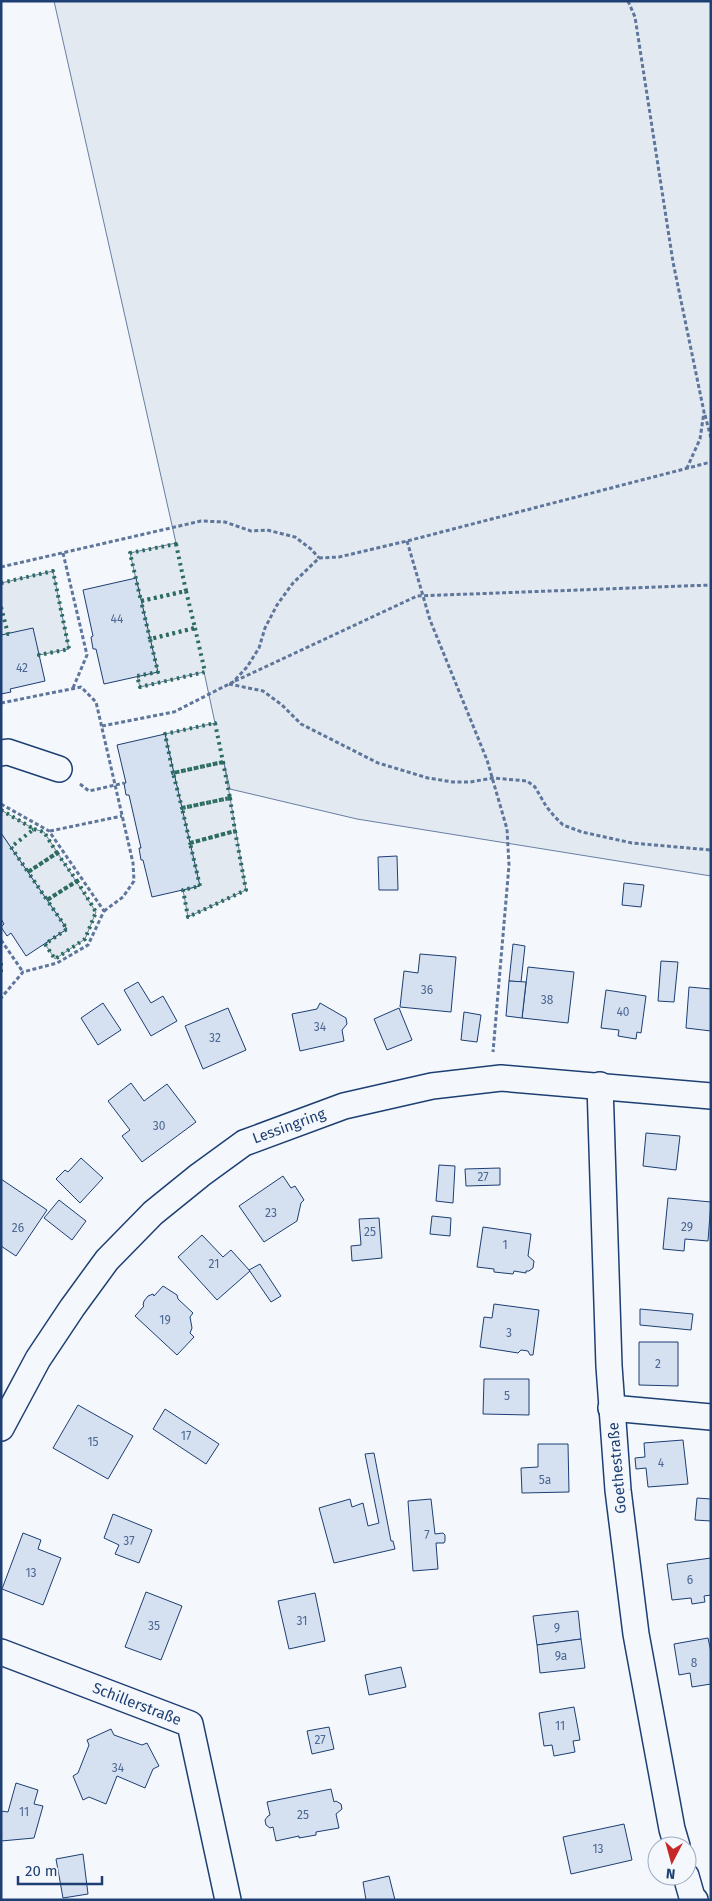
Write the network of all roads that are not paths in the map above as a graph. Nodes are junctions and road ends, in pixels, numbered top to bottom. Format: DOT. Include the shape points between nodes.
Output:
graph roads {
  1 [pos="1,754"];
  2 [pos="59,769"];
  3 [pos="600,1085"];
  4 [pos="711,1096"];
  5 [pos="611,1408"];
  6 [pos="711,1417"];
  7 [pos="1,1428"];
  8 [pos="1,1652"];
  9 [pos="674,1836"];
  10 [pos="689,1886"];
  11 [pos="228,1900"];
  12 [pos="695,1900"];
  1 -- 2 [label="street" via="8,752"];
  3 -- 4 [label="street, Lessingring"];
  3 -- 5 [label="street, Goethestraße"];
  3 -- 7 [label="street, Lessingring" via="501,1078 432,1086 344,1106 244,1143 153,1213 106,1260 38,1359"];
  5 -- 6 [label="street"];
  5 -- 9 [label="street, Goethestraße" via="636,1634"];
  8 -- 11 [label="street, Schillerstraße" via="190,1724"];
  10 -- 12 [label="street"];
}
